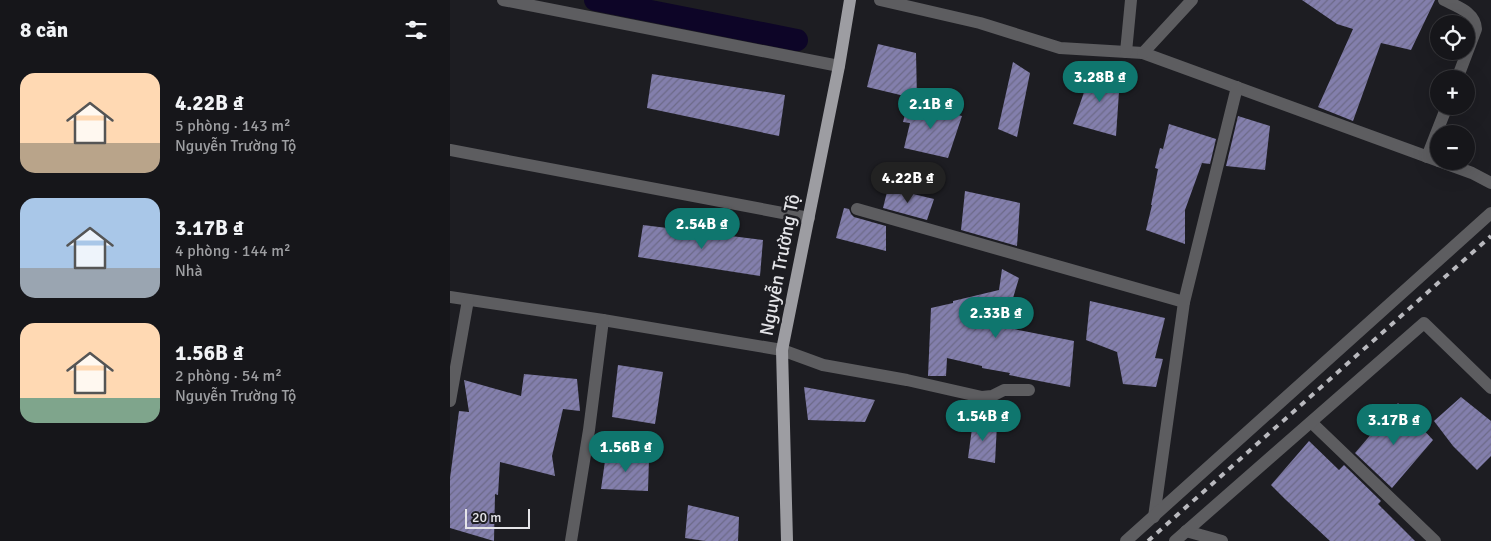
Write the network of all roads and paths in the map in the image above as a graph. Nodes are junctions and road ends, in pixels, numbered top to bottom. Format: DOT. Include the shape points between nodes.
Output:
graph roads {
  1 [pos="503,0"];
  2 [pos="850,0"];
  3 [pos="880,0"];
  4 [pos="1131,0"];
  5 [pos="1192,0"];
  6 [pos="1444,0"];
  7 [pos="527,2"];
  8 [pos="1126,52"];
  9 [pos="1143,52"];
  10 [pos="839,66"];
  11 [pos="1460,70"];
  12 [pos="1237,88"];
  13 [pos="450,150"];
  14 [pos="1430,158"];
  15 [pos="1463,170"];
  16 [pos="1491,183"];
  17 [pos="857,209"];
  18 [pos="1491,213"];
  19 [pos="809,218"];
  20 [pos="450,297"];
  21 [pos="468,300"];
  22 [pos="1184,302"];
  23 [pos="603,320"];
  24 [pos="782,350"];
  25 [pos="1491,388"];
  26 [pos="1029,390"];
  27 [pos="450,401"];
  28 [pos="1312,423"];
  29 [pos="1154,516"];
  30 [pos="1186,530"];
  31 [pos="571,541"];
  32 [pos="787,541"];
  33 [pos="1126,541"];
  34 [pos="1175,541"];
  35 [pos="1222,541"];
  36 [pos="1436,541"];
  1 -- 7 [label="street"];
  2 -- 10 [label="main road, Nguyễn Trường Tộ"];
  3 -- 8 [label="street" via="980,23 1060,48"];
  4 -- 8 [label="street"];
  5 -- 9 [label="street"];
  6 -- 11 [label="street" via="1465,10 1476,22"];
  7 -- 10 [label="street"];
  8 -- 9 [label="street"];
  9 -- 12 [label="street"];
  10 -- 19 [label="main road, Nguyễn Trường Tộ"];
  12 -- 14 [label="street"];
  12 -- 22 [label="street"];
  13 -- 19 [label="street"];
  15 -- 16 [label="street"];
  17 -- 22 [label="street"];
  18 -- 29 [label="street"];
  19 -- 24 [label="main road, Nguyễn Trường Tộ"];
  20 -- 21 [label="street"];
  21 -- 23 [label="street"];
  21 -- 27 [label="street"];
  22 -- 29 [label="street"];
  23 -- 24 [label="street"];
  23 -- 31 [label="street"];
  24 -- 26 [label="street" via="823,365 982,397 1004,390"];
  24 -- 32 [label="main road, Nguyễn Trường Tộ"];
  25 -- 28 [label="street" via="1424,324"];
  28 -- 30 [label="street"];
  28 -- 36 [label="street"];
  29 -- 33 [label="street"];
  30 -- 34 [label="street"];
  30 -- 35 [label="street"];
}
